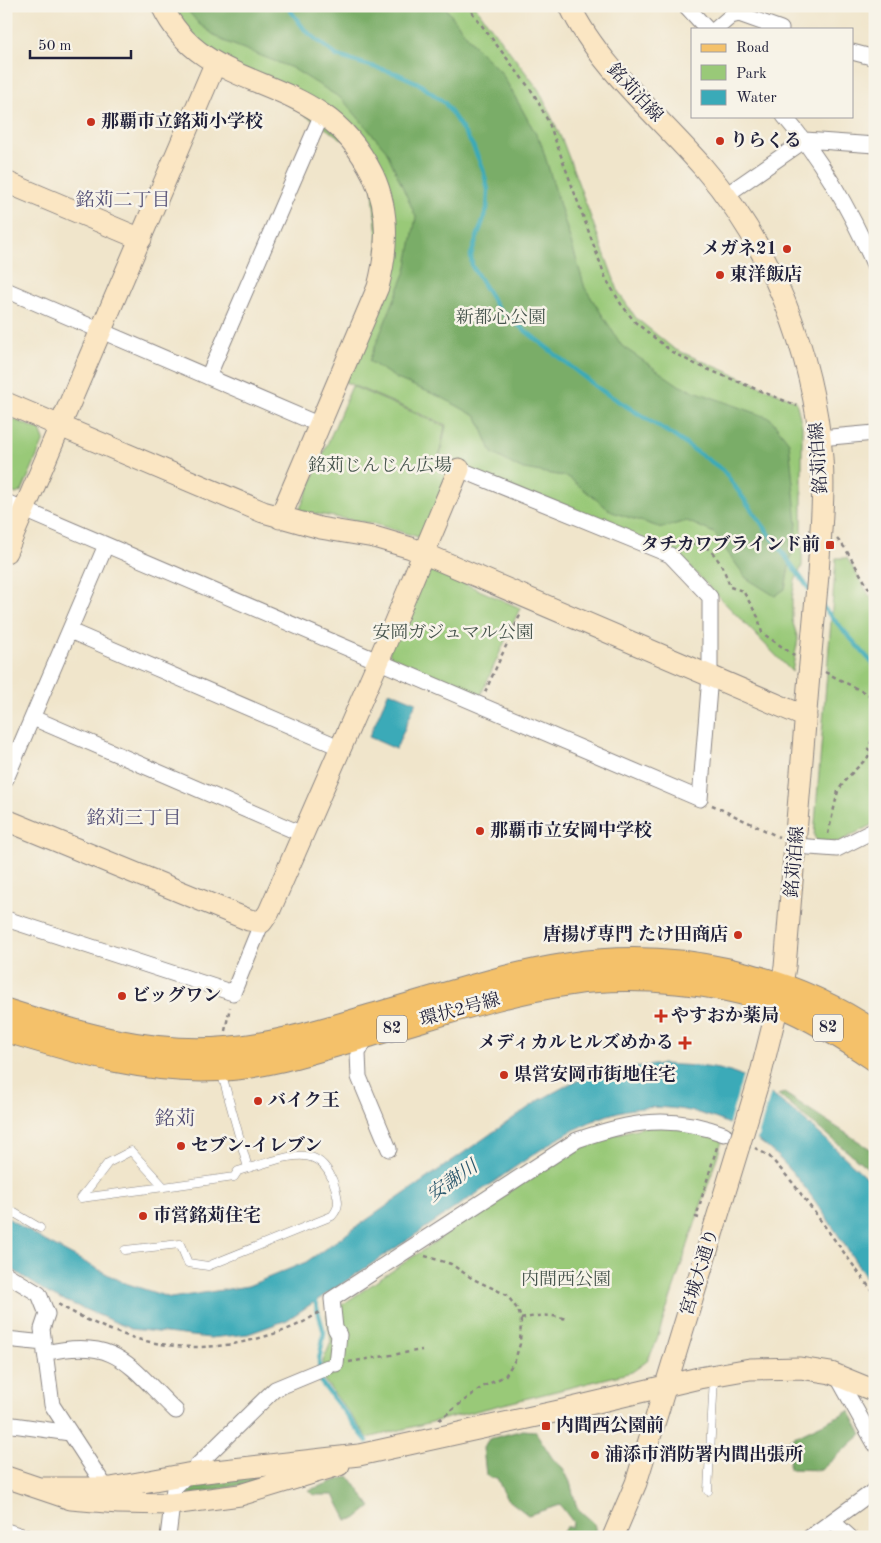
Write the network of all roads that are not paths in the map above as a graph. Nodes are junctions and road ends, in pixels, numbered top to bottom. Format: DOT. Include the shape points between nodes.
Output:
graph roads {
  1 [pos="162,6"];
  2 [pos="570,6"];
  3 [pos="686,6"];
  4 [pos="706,28"];
  5 [pos="717,28"];
  6 [pos="778,28"];
  7 [pos="854,53"];
  8 [pos="875,58"];
  9 [pos="216,64"];
  10 [pos="322,114"];
  11 [pos="786,118"];
  12 [pos="804,140"];
  13 [pos="875,145"];
  14 [pos="6,182"];
  15 [pos="726,194"];
  16 [pos="141,239"];
  17 [pos="869,240"];
  18 [pos="875,267"];
  19 [pos="6,290"];
  20 [pos="101,331"];
  21 [pos="208,377"];
  22 [pos="6,403"];
  23 [pos="320,425"];
  24 [pos="61,426"];
  25 [pos="875,433"];
  26 [pos="820,438"];
  27 [pos="459,469"];
  28 [pos="15,506"];
  29 [pos="280,518"];
  30 [pos="106,545"];
  31 [pos="6,552"];
  32 [pos="423,553"];
  33 [pos="70,632"];
  34 [pos="378,662"];
  35 [pos="710,676"];
  36 [pos="806,717"];
  37 [pos="33,718"];
  38 [pos="339,747"];
  39 [pos="6,778"];
  40 [pos="6,820"];
  41 [pos="875,830"];
  42 [pos="302,834"];
  43 [pos="796,846"];
  44 [pos="6,919"];
  45 [pos="262,922"];
  46 [pos="780,995"];
  47 [pos="6,1011"];
  48 [pos="6,1030"];
  49 [pos="875,1033"];
  50 [pos="367,1036"];
  51 [pos="221,1051"];
  52 [pos="875,1059"];
  53 [pos="734,1143"];
  54 [pos="389,1149"];
  55 [pos="248,1168"];
  56 [pos="164,1187"];
  57 [pos="6,1208"];
  58 [pos="40,1228"];
  59 [pos="125,1250"];
  60 [pos="6,1274"];
  61 [pos="6,1339"];
  62 [pos="45,1348"];
  63 [pos="836,1374"];
  64 [pos="714,1375"];
  65 [pos="666,1386"];
  66 [pos="875,1391"];
  67 [pos="176,1411"];
  68 [pos="6,1424"];
  69 [pos="70,1433"];
  70 [pos="875,1444"];
  71 [pos="359,1455"];
  72 [pos="187,1474"];
  73 [pos="6,1477"];
  74 [pos="875,1490"];
  75 [pos="708,1491"];
  76 [pos="111,1496"];
  77 [pos="172,1504"];
  78 [pos="832,1522"];
  79 [pos="6,1531"];
  80 [pos="25,1537"];
  81 [pos="168,1537"];
  82 [pos="613,1537"];
  83 [pos="810,1537"];
  84 [pos="850,1537"];
  1 -- 9 [label="street" via="176,32"];
  2 -- 15 [label="street, 銘苅泊線" via="603,57"];
  3 -- 4 [label="street"];
  5 -- 6 [label="street" via="731,16 739,14"];
  7 -- 8 [label="street"];
  9 -- 10 [label="street"];
  9 -- 16 [label="street"];
  10 -- 21 [label="street"];
  10 -- 23 [label="street" via="350,139 368,166 382,199 386,230 385,261 378,287"];
  11 -- 12 [label="street"];
  12 -- 13 [label="street"];
  12 -- 15 [label="street"];
  12 -- 17 [label="street"];
  14 -- 16 [label="street"];
  15 -- 26 [label="street, 銘苅泊線" via="761,251 792,322 810,380"];
  16 -- 20 [label="street"];
  17 -- 18 [label="street"];
  19 -- 20 [label="street"];
  20 -- 21 [label="street"];
  20 -- 24 [label="street"];
  21 -- 23 [label="street"];
  22 -- 24 [label="street"];
  23 -- 29 [label="street"];
  24 -- 28 [label="street"];
  24 -- 29 [label="street"];
  25 -- 26 [label="street"];
  26 -- 36 [label="street, 銘苅泊線, bridge" via="821,522"];
  27 -- 32 [label="street"];
  27 -- 35 [label="street" via="670,555 710,597"];
  28 -- 30 [label="street"];
  28 -- 31 [label="street"];
  29 -- 32 [label="street" via="374,536"];
  30 -- 33 [label="street"];
  30 -- 34 [label="street"];
  32 -- 34 [label="street"];
  32 -- 35 [label="street"];
  33 -- 37 [label="street"];
  33 -- 38 [label="street"];
  34 -- 35 [label="street" via="700,799"];
  34 -- 38 [label="street"];
  35 -- 36 [label="street"];
  36 -- 43 [label="street, 銘苅泊線"];
  37 -- 39 [label="street"];
  37 -- 42 [label="street"];
  38 -- 42 [label="street"];
  40 -- 45 [label="street" via="249,920"];
  41 -- 43 [label="street" via="837,849"];
  42 -- 45 [label="street"];
  43 -- 46 [label="street, 銘苅泊線"];
  44 -- 45 [label="street" via="233,994"];
  46 -- 49 [label="main road, 環状2号線 / 82" via="823,1003"];
  46 -- 50 [label="main road, 環状2号線 / 82" via="746,994 644,980 604,979 532,990"];
  46 -- 51 [label="main road, 環状2号線 / 82" via="750,975 646,959 604,961 527,974 285,1041"];
  46 -- 52 [label="main road, 環状2号線 / 82"];
  46 -- 53 [label="street, 宮城大通り, bridge" via="762,1073"];
  47 -- 51 [label="main road, 環状2号線 / 82" via="113,1042"];
  48 -- 51 [label="main road, 環状2号線 / 82" via="111,1061 159,1069"];
  50 -- 51 [label="main road, 環状2号線 / 82" via="291,1057"];
  50 -- 54 [label="street" via="358,1053 358,1077"];
  51 -- 55 [label="lane"];
  53 -- 65 [label="street, 宮城大通り"];
  53 -- 72 [label="street" via="705,1127 673,1121 643,1121 577,1140 332,1299 334,1328 339,1335 332,1365 275,1390"];
  55 -- 56 [label="lane" via="238,1171 234,1177"];
  55 -- 59 [label="lane" via="300,1156 316,1158 328,1168 339,1204 337,1211 332,1216 208,1266 188,1264 180,1244"];
  56 -- 56 [label="lane" via="131,1151 108,1163 81,1198"];
  57 -- 58 [label="lane"];
  60 -- 62 [label="street" via="39,1294 47,1314 42,1329"];
  61 -- 62 [label="street"];
  62 -- 67 [label="street" via="89,1347 111,1354 132,1365"];
  62 -- 69 [label="street" via="52,1405"];
  63 -- 64 [label="street" via="776,1367"];
  63 -- 66 [label="street"];
  63 -- 70 [label="street"];
  64 -- 65 [label="street"];
  64 -- 75 [label="lane"];
  65 -- 71 [label="street"];
  65 -- 82 [label="street, 宮城大通り" via="636,1482"];
  68 -- 69 [label="street"];
  69 -- 76 [label="street"];
  71 -- 72 [label="street"];
  71 -- 77 [label="street" via="335,1467 240,1495"];
  72 -- 76 [label="street"];
  72 -- 77 [label="street" via="174,1488"];
  73 -- 76 [label="street" via="71,1498"];
  74 -- 78 [label="street"];
  76 -- 77 [label="street"];
  77 -- 81 [label="street"];
  78 -- 83 [label="street"];
  78 -- 84 [label="street"];
  79 -- 80 [label="street"];
}
